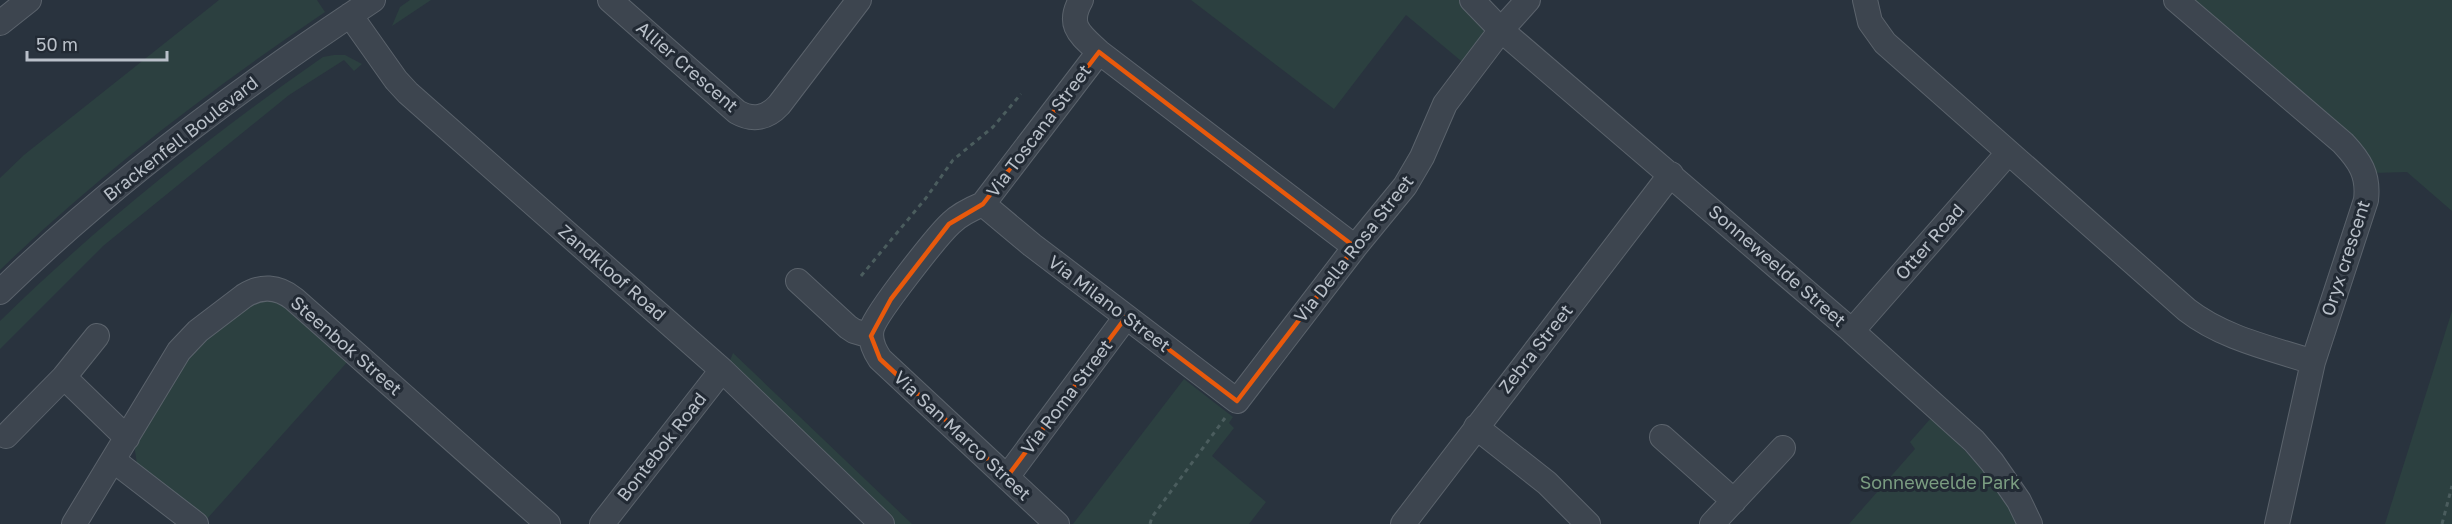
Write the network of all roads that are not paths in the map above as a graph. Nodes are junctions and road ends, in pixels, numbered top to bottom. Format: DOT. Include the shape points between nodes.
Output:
graph roads {
  1 [pos="29,0"];
  2 [pos="373,0"];
  3 [pos="610,0"];
  4 [pos="859,0"];
  5 [pos="1081,0"];
  6 [pos="1472,0"];
  7 [pos="1528,0"];
  8 [pos="1865,0"];
  9 [pos="2176,0"];
  10 [pos="350,15"];
  11 [pos="0,22"];
  12 [pos="1501,30"];
  13 [pos="1099,52"];
  14 [pos="2008,153"];
  15 [pos="1671,174"];
  16 [pos="983,204"];
  17 [pos="1355,247"];
  18 [pos="798,281"];
  19 [pos="0,292"];
  20 [pos="1126,317"];
  21 [pos="1852,331"];
  22 [pos="97,336"];
  23 [pos="872,340"];
  24 [pos="2313,362"];
  25 [pos="722,370"];
  26 [pos="64,377"];
  27 [pos="1237,401"];
  28 [pos="1476,427"];
  29 [pos="6,436"];
  30 [pos="1662,437"];
  31 [pos="127,438"];
  32 [pos="1784,448"];
  33 [pos="113,460"];
  34 [pos="1007,477"];
  35 [pos="1734,501"];
  36 [pos="75,524"];
  37 [pos="196,524"];
  38 [pos="548,524"];
  39 [pos="602,524"];
  40 [pos="882,524"];
  41 [pos="1057,524"];
  42 [pos="1403,524"];
  43 [pos="1588,524"];
  44 [pos="1712,524"];
  45 [pos="2030,524"];
  46 [pos="2277,524"];
  1 -- 11 [label="street"];
  2 -- 10 [label="street, Brackenfell Boulevard"];
  3 -- 4 [label="street, Allier Crescent" via="737,112 758,118 774,111"];
  5 -- 13 [label="street" via="1074,23"];
  6 -- 12 [label="street, Sonneweelde Street"];
  7 -- 12 [label="street, Via Della Rosa Street"];
  8 -- 14 [label="street" via="1870,22 1885,43"];
  9 -- 24 [label="street, Oryx crescent" via="2343,143 2364,171 2366,200"];
  10 -- 19 [label="street, Brackenfell Boulevard" via="195,124 104,198"];
  10 -- 25 [label="street, Zandkloof Road" via="408,93"];
  12 -- 15 [label="street, Sonneweelde Street"];
  12 -- 17 [label="street, Via Della Rosa Street" via="1445,104 1405,186"];
  13 -- 16 [label="street, Via Toscana Street"];
  13 -- 17 [label="street, Via Toscana Street"];
  14 -- 21 [label="street, Otter Road"];
  14 -- 24 [label="street" via="2205,324"];
  15 -- 21 [label="street, Sonneweelde Street"];
  15 -- 28 [label="street, Zebra Street"];
  16 -- 20 [label="street, Via Milano Street"];
  16 -- 23 [label="street, Via Toscana Street" via="964,212 950,224 874,323"];
  17 -- 27 [label="street, Via Della Rosa Street"];
  18 -- 23 [label="street, Via San Marco Street" via="848,327"];
  20 -- 27 [label="street, Via Milano Street"];
  20 -- 34 [label="street, Via Roma Street"];
  21 -- 45 [label="street, Sonneweelde Street" via="1974,441 2019,501"];
  22 -- 26 [label="street"];
  23 -- 34 [label="street, Via San Marco Street" via="880,359"];
  24 -- 46 [label="street, Oryx crescent"];
  25 -- 39 [label="street, Bontebok Road"];
  25 -- 40 [label="street, Zandkloof Road"];
  26 -- 29 [label="street"];
  26 -- 31 [label="street"];
  28 -- 42 [label="street, Zebra Street"];
  28 -- 43 [label="street" via="1547,483"];
  30 -- 35 [label="street"];
  31 -- 33 [label="street, Steenbok Street"];
  31 -- 38 [label="street, Steenbok Street" via="184,345 244,296 270,288 287,293"];
  32 -- 35 [label="street"];
  33 -- 36 [label="street, Steenbok Street"];
  33 -- 37 [label="street"];
  34 -- 41 [label="street, Via San Marco Street"];
  35 -- 44 [label="street"];
}
